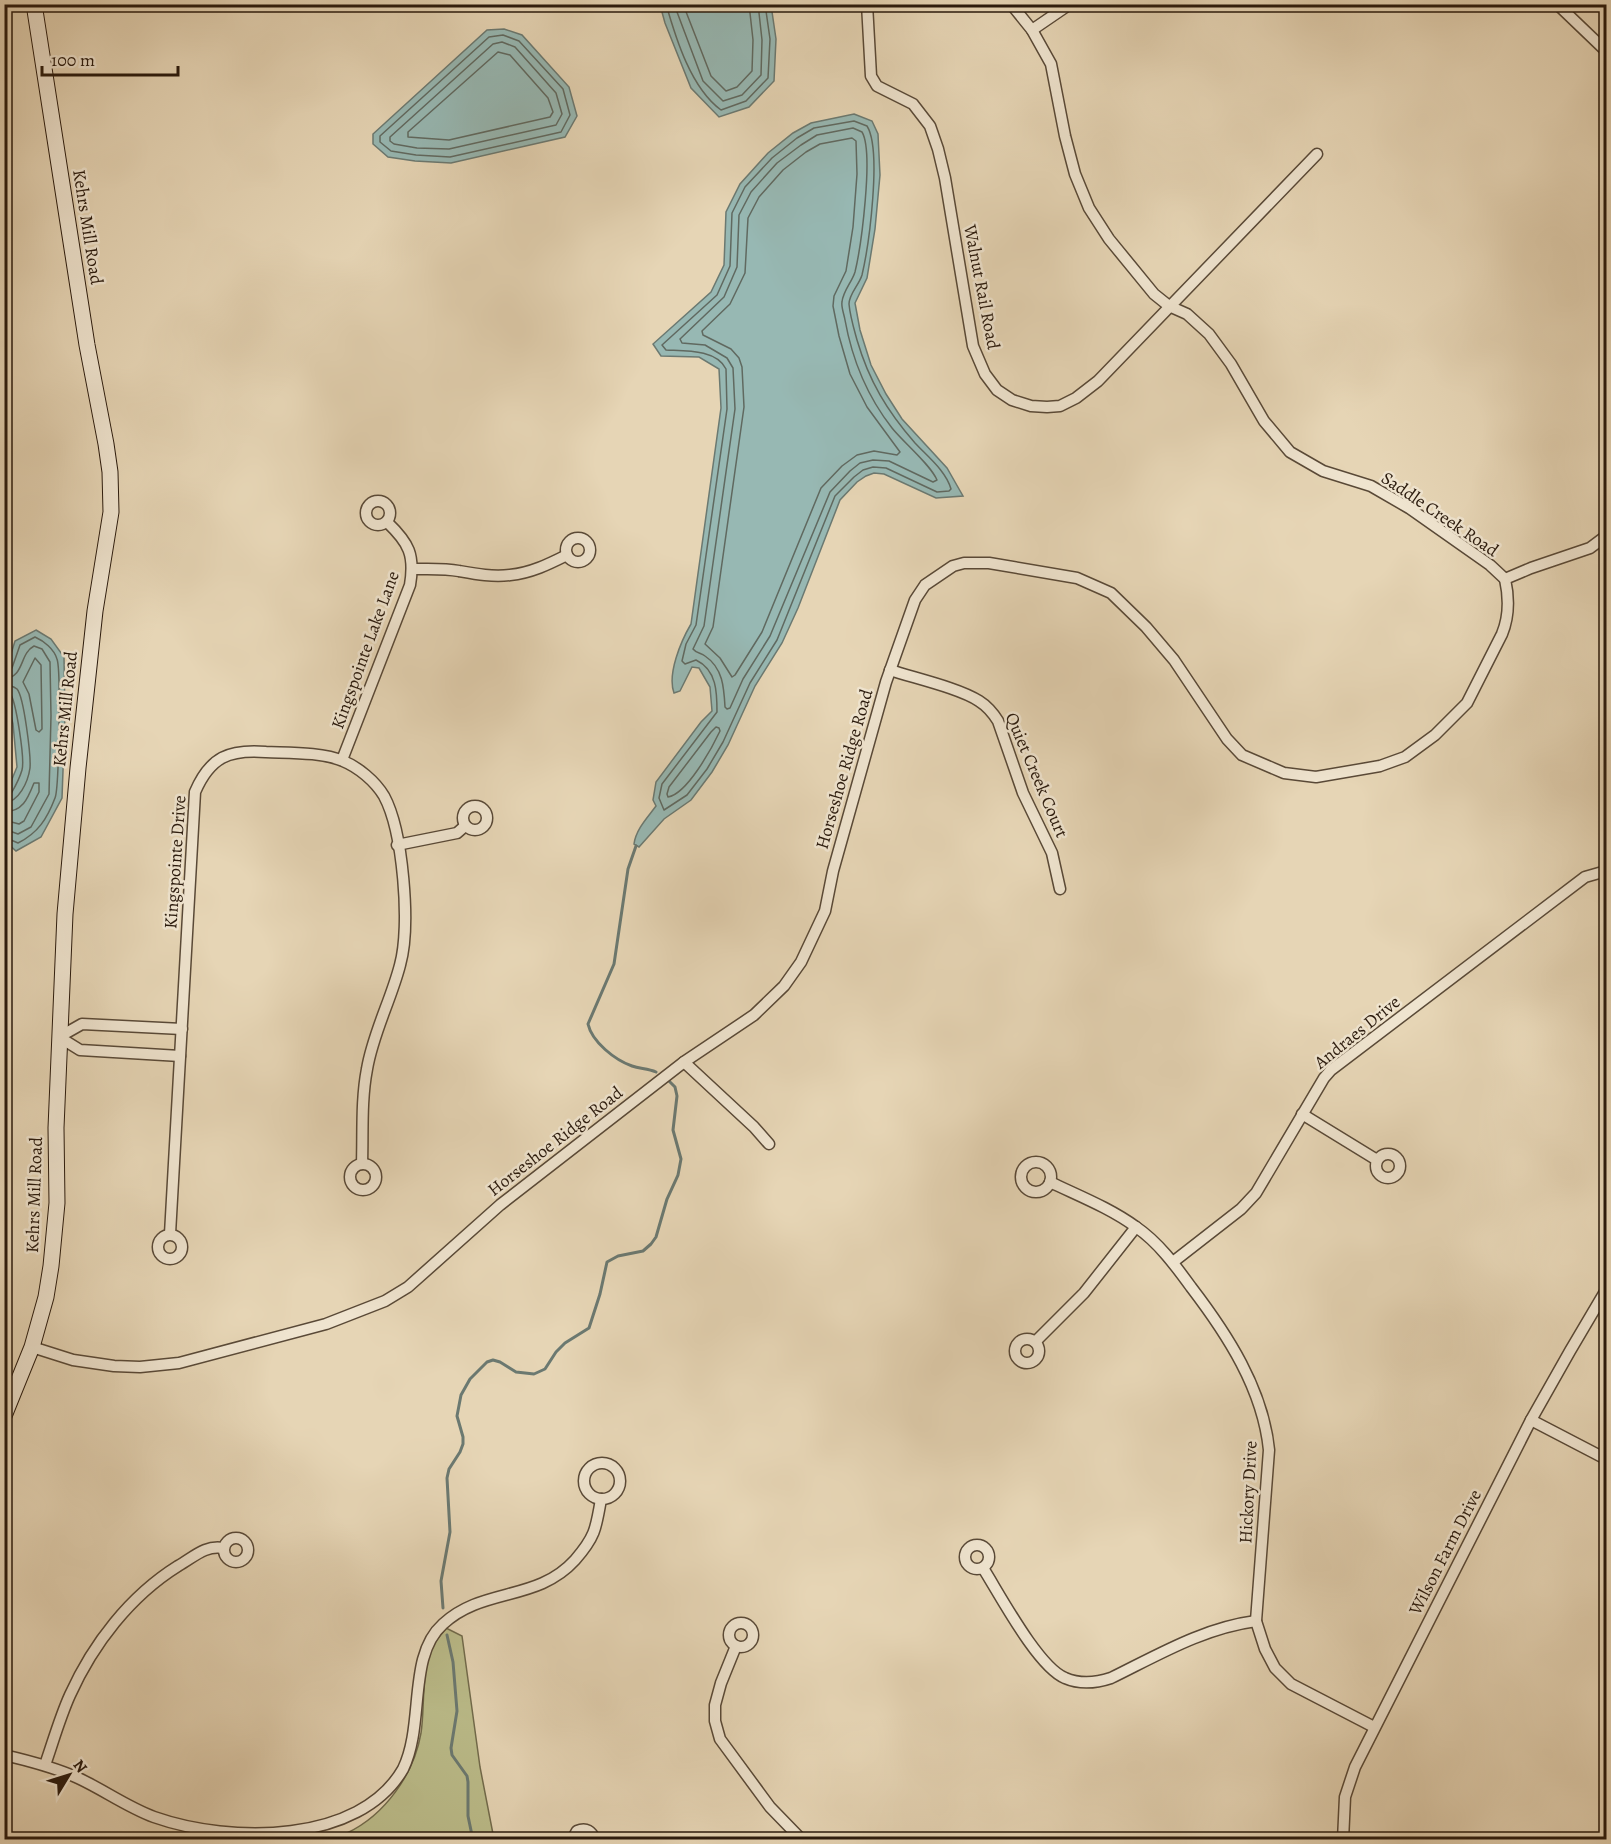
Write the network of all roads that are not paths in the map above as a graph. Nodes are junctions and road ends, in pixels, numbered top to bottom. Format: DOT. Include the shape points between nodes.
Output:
graph roads {
  1 [pos="867,4"];
  2 [pos="1011,4"];
  3 [pos="1070,4"];
  4 [pos="1557,4"];
  5 [pos="36,5"];
  6 [pos="1032,30"];
  7 [pos="1606,51"];
  8 [pos="1317,154"];
  9 [pos="1169,306"];
  10 [pos="387,522"];
  11 [pos="1606,536"];
  12 [pos="567,555"];
  13 [pos="412,569"];
  14 [pos="1505,579"];
  15 [pos="890,670"];
  16 [pos="342,760"];
  17 [pos="465,826"];
  18 [pos="398,845"];
  19 [pos="1606,865"];
  20 [pos="1606,872"];
  21 [pos="1060,889"];
  22 [pos="182,1029"];
  23 [pos="58,1037"];
  24 [pos="180,1056"];
  25 [pos="684,1062"];
  26 [pos="1302,1114"];
  27 [pos="769,1144"];
  28 [pos="1377,1160"];
  29 [pos="362,1164"];
  30 [pos="1050,1182"];
  31 [pos="1136,1227"];
  32 [pos="170,1234"];
  33 [pos="1173,1262"];
  34 [pos="1606,1290"];
  35 [pos="1035,1342"];
  36 [pos="32,1347"];
  37 [pos="4,1416"];
  38 [pos="1531,1420"];
  39 [pos="1606,1459"];
  40 [pos="601,1499"];
  41 [pos="223,1548"];
  42 [pos="983,1568"];
  43 [pos="1256,1622"];
  44 [pos="736,1646"];
  45 [pos="1374,1727"];
  46 [pos="4,1755"];
  47 [pos="45,1765"];
  48 [pos="572,1839"];
  49 [pos="595,1839"];
  50 [pos="802,1839"];
  51 [pos="1343,1839"];
  1 -- 9 [label="street, Walnut Rail Road" via="871,76 877,86 913,104 930,126 938,149 973,346 984,374 997,390 1030,406 1060,406 1098,381"];
  2 -- 6 [label="street, Saddle Creek Road"];
  3 -- 6 [label="street"];
  4 -- 7 [label="street"];
  5 -- 23 [label="main road, Kehrs Mill Road" via="87,345 106,444 111,512 95,611 78,768"];
  6 -- 9 [label="street, Saddle Creek Road" via="1051,64 1065,136 1088,207 1120,253"];
  8 -- 9 [label="street, Walnut Rail Road"];
  9 -- 14 [label="street, Saddle Creek Road" via="1187,314 1209,334 1264,422 1290,452 1323,471 1371,486 1409,508"];
  10 -- 13 [label="street, Kingspointe Lake Lane" via="407,544"];
  11 -- 14 [label="street" via="1590,548"];
  12 -- 13 [label="street" via="537,569 510,575"];
  13 -- 16 [label="street, Kingspointe Lake Lane" via="410,585"];
  14 -- 15 [label="street, Horseshoe Ridge Road" via="1506,624 1467,703 1435,735 1405,757 1368,770 1316,777 1284,773 1248,759 1227,739 1174,660 1135,615 1111,593 1077,578 989,563 953,566 925,585 915,600"];
  15 -- 21 [label="street, Quiet Creek Court" via="965,694 991,711 1023,794 1052,853"];
  15 -- 25 [label="street, Horseshoe Ridge Road" via="825,911 801,962 784,986 754,1015"];
  16 -- 18 [label="street, Kingspointe Drive" via="372,781 384,795"];
  16 -- 22 [label="street, Kingspointe Drive" via="245,750 218,759 203,773 193,809"];
  17 -- 18 [label="street" via="457,833"];
  18 -- 29 [label="street, Kingspointe Drive" via="403,873 404,943 367,1069"];
  19 -- 20 [label="street, Andraes Drive"];
  20 -- 26 [label="street, Andraes Drive" via="1585,877 1331,1070"];
  22 -- 23 [label="street" via="82,1024"];
  22 -- 24 [label="street, Kingspointe Drive"];
  23 -- 24 [label="street" via="80,1050"];
  23 -- 36 [label="main road, Kehrs Mill Road" via="55,1237"];
  24 -- 32 [label="street, Kingspointe Drive"];
  25 -- 27 [label="street"];
  25 -- 36 [label="street, Horseshoe Ridge Road" via="500,1205 408,1287 385,1301 326,1324 179,1363 114,1366 73,1360"];
  26 -- 28 [label="street"];
  26 -- 33 [label="street, Andraes Drive" via="1256,1193"];
  30 -- 31 [label="street, Hickory Drive"];
  31 -- 33 [label="street, Hickory Drive"];
  31 -- 35 [label="street" via="1084,1293"];
  33 -- 43 [label="street, Hickory Drive" via="1240,1360 1267,1432 1269,1450"];
  34 -- 38 [label="street, Wilson Farm Drive"];
  36 -- 37 [label="main road, Kehrs Mill Road"];
  38 -- 39 [label="street"];
  38 -- 45 [label="street, Wilson Farm Drive"];
  40 -- 47 [label="street" via="590,1543 565,1570 538,1587 470,1606 436,1631 425,1648 413,1741 404,1767 386,1794 352,1821 298,1836 247,1837 203,1831 154,1817"];
  41 -- 47 [label="street" via="212,1546 166,1574 112,1625 70,1695"];
  42 -- 43 [label="street" via="1044,1662 1065,1678 1078,1682 1111,1678 1196,1636"];
  43 -- 45 [label="street, Hickory Drive" via="1275,1668 1292,1684"];
  44 -- 50 [label="street" via="715,1705 720,1739 770,1807"];
  45 -- 51 [label="street, Wilson Farm Drive" via="1346,1791"];
  46 -- 47 [label="street"];
  48 -- 49 [label="street" via="577,1831 585,1829"];
}
